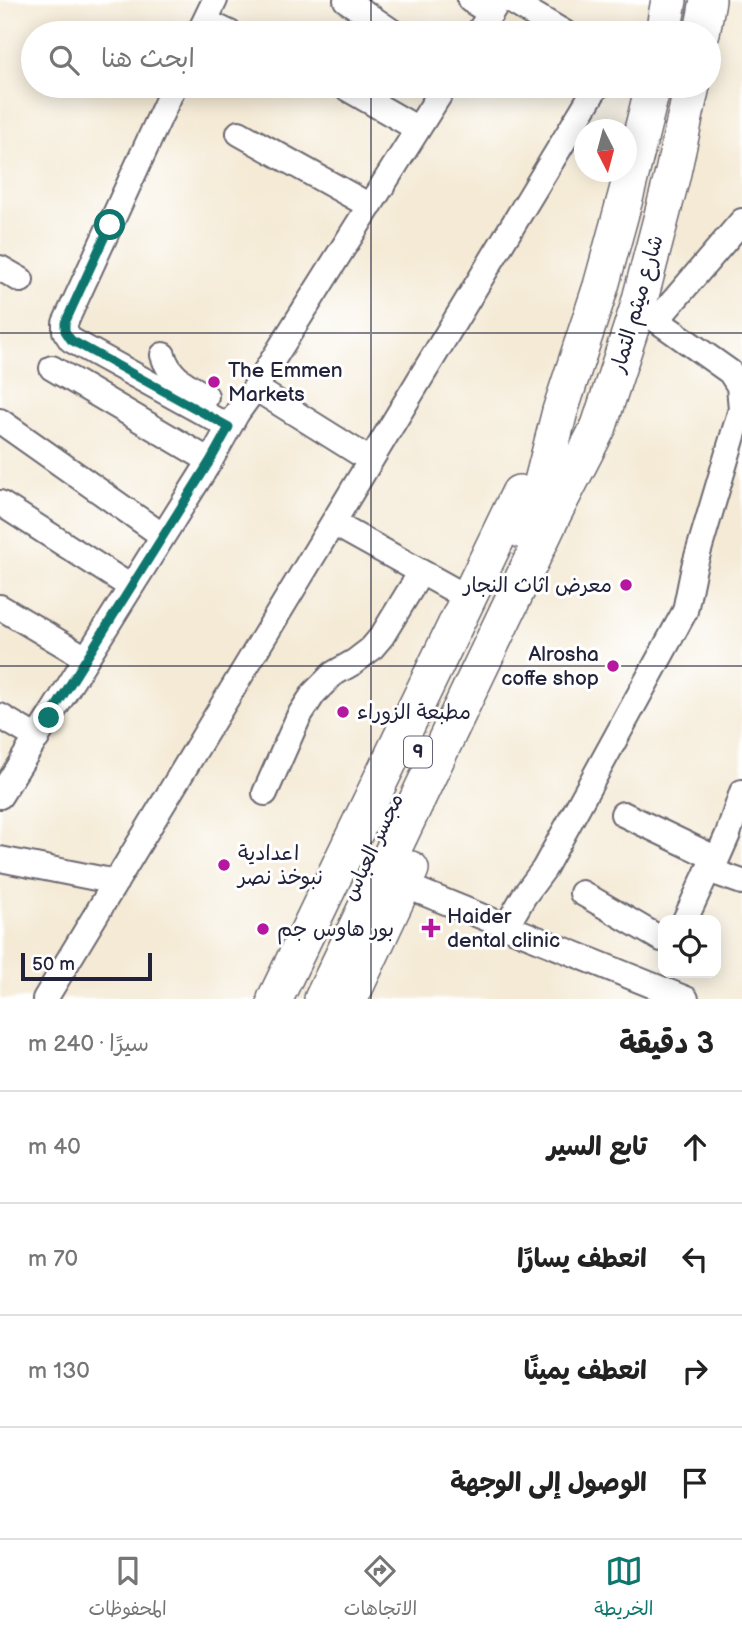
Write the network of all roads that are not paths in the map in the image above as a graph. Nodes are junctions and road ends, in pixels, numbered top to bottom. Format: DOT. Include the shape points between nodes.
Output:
graph roads {
  1 [pos="346,0"];
  2 [pos="669,0"];
  3 [pos="708,0"];
  4 [pos="489,9"];
  5 [pos="377,21"];
  6 [pos="527,21"];
  7 [pos="665,21"];
  8 [pos="704,21"];
  9 [pos="168,98"];
  10 [pos="363,98"];
  11 [pos="437,98"];
  12 [pos="590,98"];
  13 [pos="650,98"];
  14 [pos="689,98"];
  15 [pos="418,129"];
  16 [pos="239,134"];
  17 [pos="370,206"];
  18 [pos="742,221"];
  19 [pos="647,314"];
  20 [pos="163,355"];
  21 [pos="736,363"];
  22 [pos="52,368"];
  23 [pos="255,388"];
  24 [pos="560,411"];
  25 [pos="233,420"];
  26 [pos="0,421"];
  27 [pos="599,426"];
  28 [pos="370,460"];
  29 [pos="210,461"];
  30 [pos="0,503"];
  31 [pos="545,509"];
  32 [pos="332,523"];
  33 [pos="163,536"];
  34 [pos="421,572"];
  35 [pos="131,587"];
  36 [pos="468,598"];
  37 [pos="0,607"];
  38 [pos="86,658"];
  39 [pos="0,716"];
  40 [pos="37,738"];
  41 [pos="742,792"];
  42 [pos="265,793"];
  43 [pos="0,796"];
  44 [pos="623,814"];
  45 [pos="0,859"];
  46 [pos="713,865"];
  47 [pos="116,882"];
  48 [pos="742,882"];
  49 [pos="404,885"];
  50 [pos="582,893"];
  51 [pos="688,915"];
  52 [pos="506,927"];
  53 [pos="658,937"];
  54 [pos="45,999"];
  55 [pos="275,999"];
  56 [pos="301,999"];
  57 [pos="322,999"];
  58 [pos="351,999"];
  59 [pos="686,999"];
  1 -- 5 [label="street"];
  2 -- 7 [label="highway"];
  3 -- 8 [label="highway"];
  4 -- 6 [label="street"];
  9 -- 25 [label="street" via="65,331 71,340"];
  10 -- 15 [label="street"];
  11 -- 15 [label="street"];
  12 -- 28 [label="street"];
  13 -- 24 [label="highway, شارع ميثم التمار / 9" via="608,261"];
  14 -- 19 [label="highway, شارع ميثم التمار / 9"];
  15 -- 17 [label="street"];
  16 -- 17 [label="street"];
  17 -- 23 [label="street"];
  18 -- 19 [label="street"];
  19 -- 21 [label="street"];
  19 -- 27 [label="highway, شارع ميثم التمار / 9"];
  20 -- 25 [label="street" via="172,374"];
  21 -- 52 [label="street" via="741,409 685,611 544,869"];
  22 -- 29 [label="street"];
  23 -- 25 [label="street"];
  23 -- 28 [label="street"];
  24 -- 31 [label="highway, شارع ميثم التمار / 9"];
  24 -- 36 [label="highway"];
  25 -- 29 [label="street"];
  26 -- 33 [label="street"];
  27 -- 31 [label="highway, شارع ميثم التمار / 9"];
  27 -- 49 [label="highway" via="573,523"];
  28 -- 32 [label="street"];
  29 -- 33 [label="street"];
  30 -- 35 [label="street"];
  31 -- 56 [label="highway, مجسر العباس / 9"];
  31 -- 57 [label="highway, مجسر العباس / 9"];
  32 -- 34 [label="street"];
  32 -- 47 [label="street"];
  33 -- 35 [label="street"];
  34 -- 36 [label="street"];
  34 -- 42 [label="street" via="372,649 333,674 314,693"];
  35 -- 38 [label="street"];
  36 -- 55 [label="highway"];
  37 -- 38 [label="street"];
  38 -- 40 [label="street"];
  39 -- 40 [label="street"];
  40 -- 43 [label="street"];
  41 -- 46 [label="street"];
  44 -- 46 [label="street"];
  45 -- 47 [label="street"];
  46 -- 48 [label="street"];
  46 -- 51 [label="street"];
  47 -- 54 [label="street"];
  49 -- 52 [label="street"];
  49 -- 58 [label="highway"];
  50 -- 53 [label="street"];
  52 -- 59 [label="street"];
}
